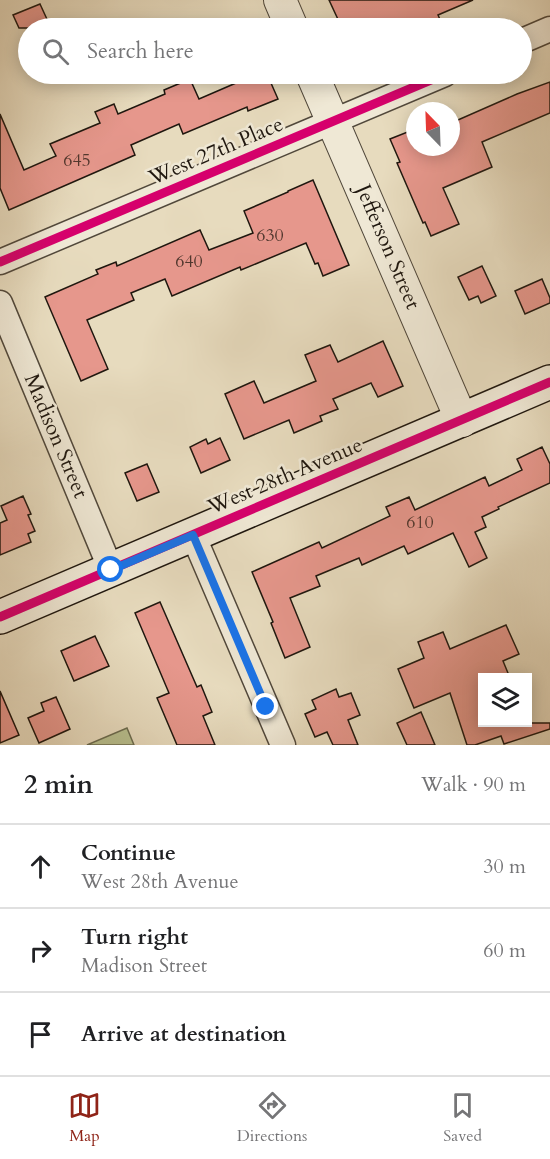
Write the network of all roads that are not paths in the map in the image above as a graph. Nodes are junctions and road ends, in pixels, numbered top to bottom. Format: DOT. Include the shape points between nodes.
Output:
graph roads {
  1 [pos="280,0"];
  2 [pos="288,18"];
  3 [pos="550,29"];
  4 [pos="532,37"];
  5 [pos="317,84"];
  6 [pos="421,84"];
  7 [pos="334,121"];
  8 [pos="0,262"];
  9 [pos="0,303"];
  10 [pos="550,382"];
  11 [pos="462,421"];
  12 [pos="193,535"];
  13 [pos="111,570"];
  14 [pos="0,617"];
  15 [pos="283,745"];
  1 -- 2 [label="street"];
  3 -- 4 [label="street"];
  5 -- 7 [label="street, Jefferson Street"];
  6 -- 7 [label="street, West 27th Place"];
  7 -- 8 [label="street, West 27th Place"];
  7 -- 11 [label="street, Jefferson Street"];
  9 -- 13 [label="street, Madison Street"];
  10 -- 11 [label="main road, West 28th Avenue"];
  11 -- 12 [label="main road, West 28th Avenue"];
  12 -- 13 [label="main road, West 28th Avenue"];
  12 -- 15 [label="street"];
  13 -- 14 [label="main road, West 28th Avenue"];
}
